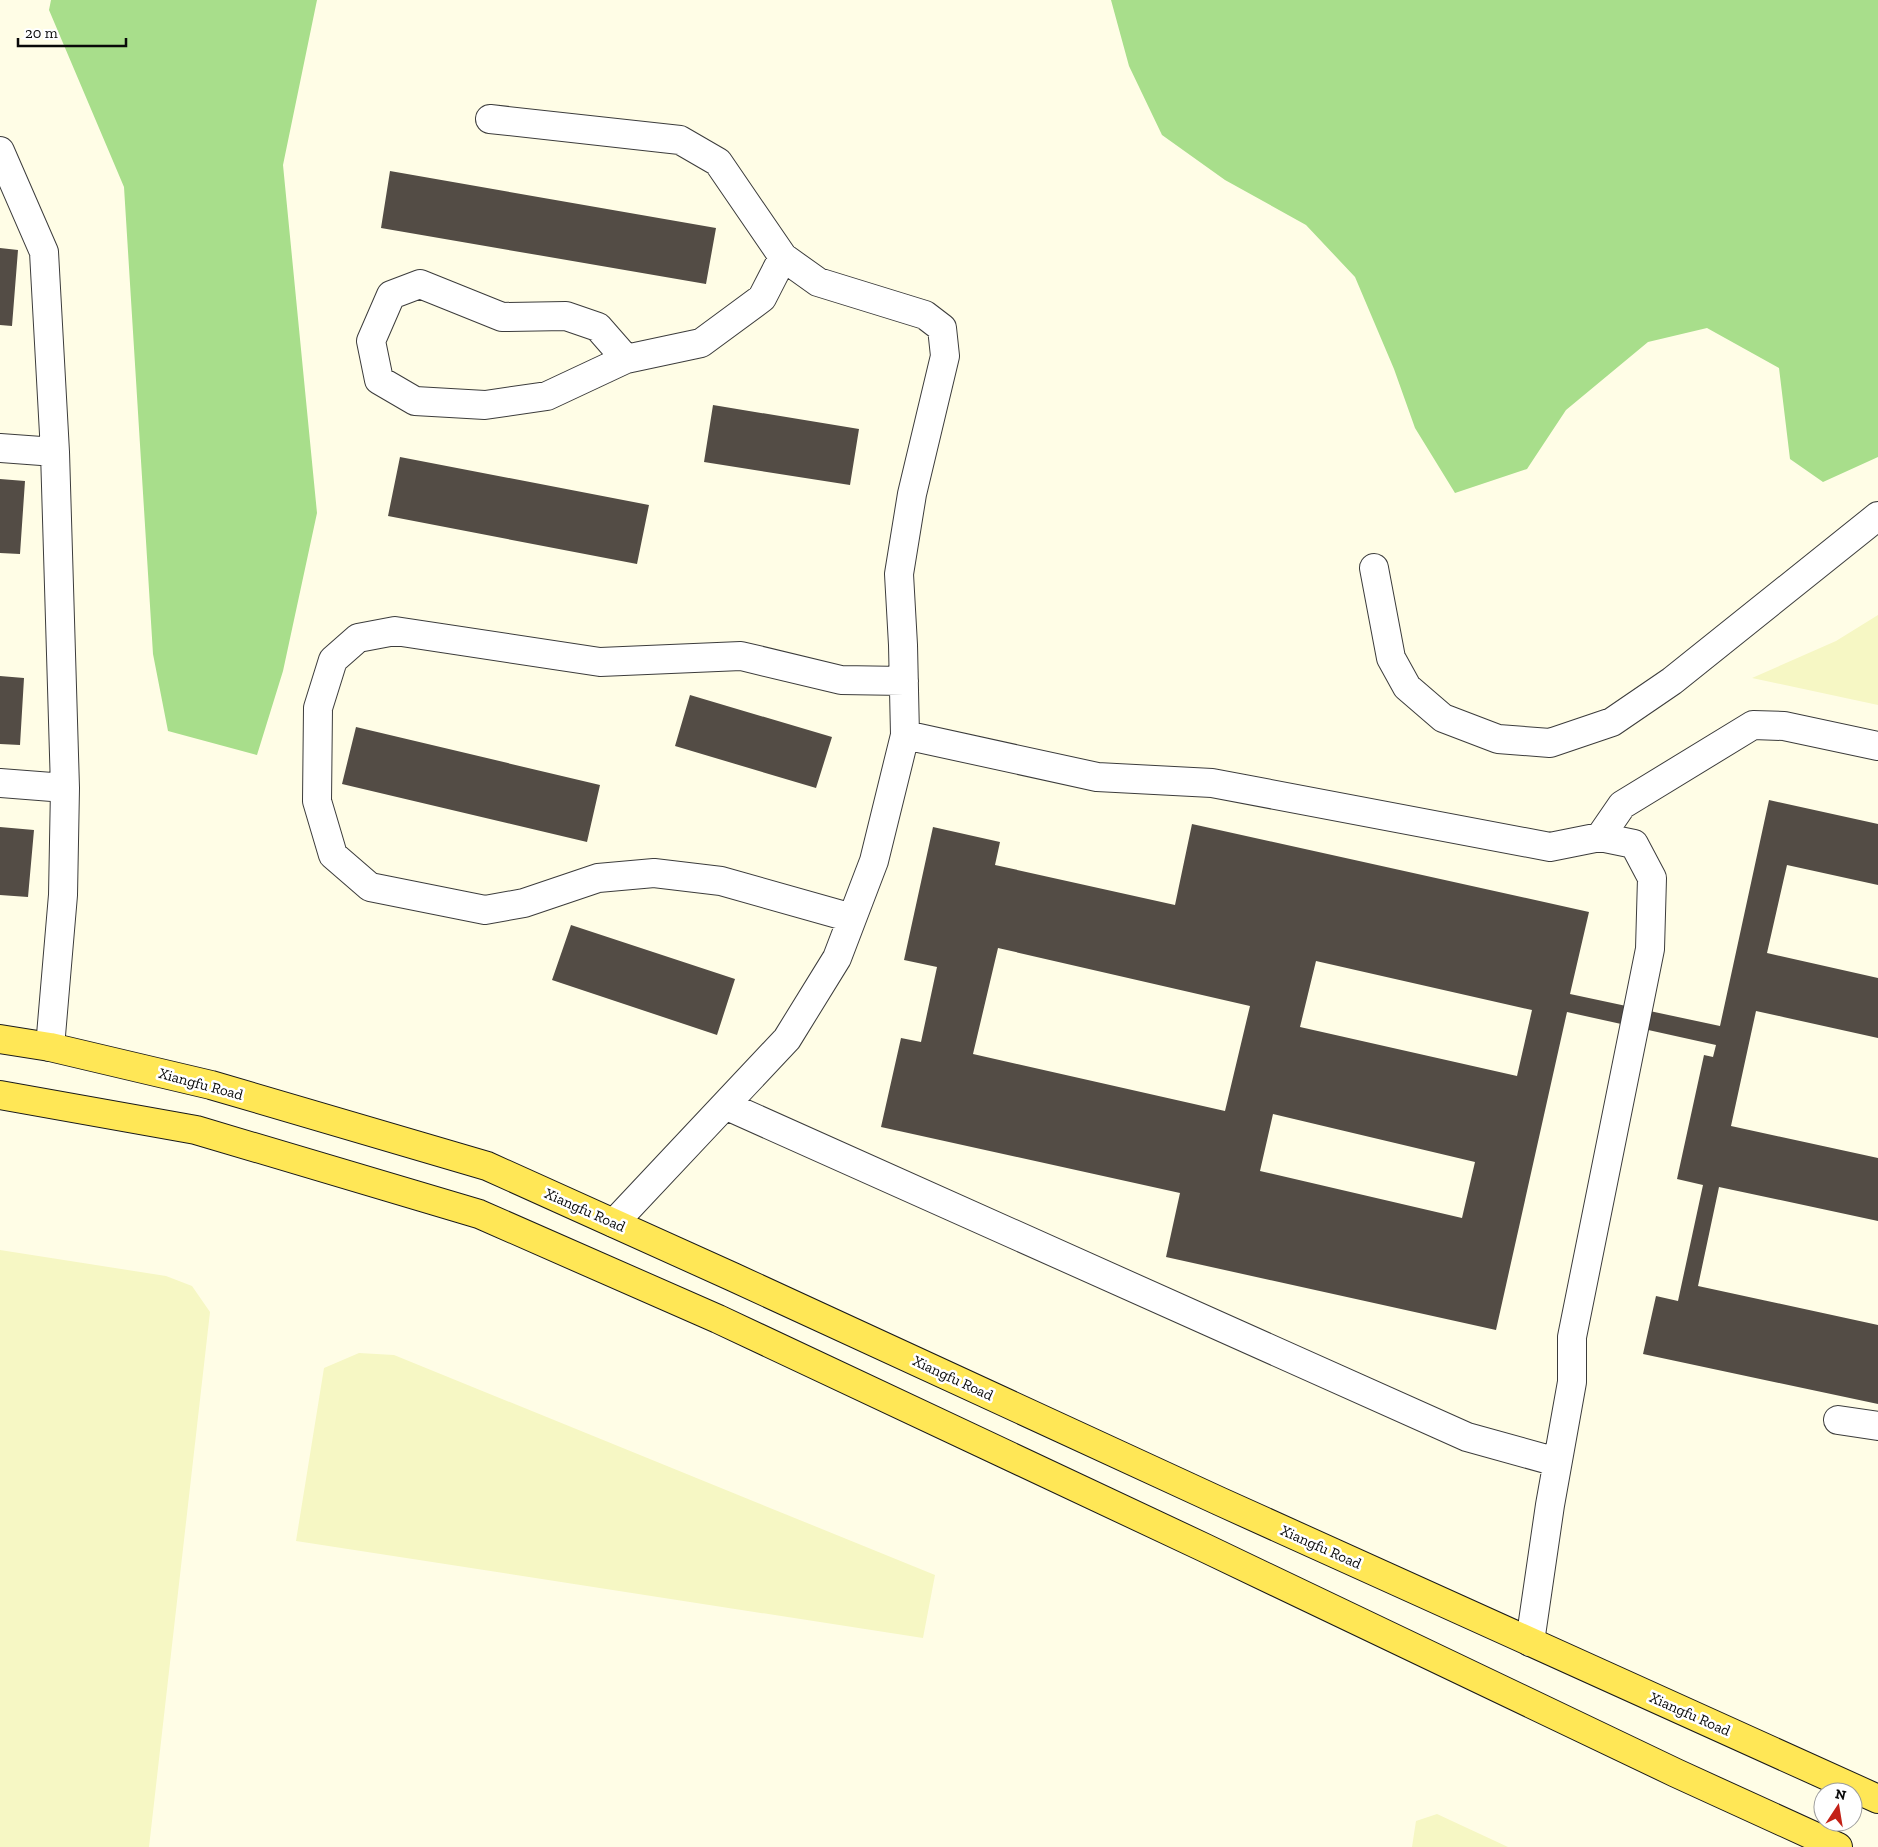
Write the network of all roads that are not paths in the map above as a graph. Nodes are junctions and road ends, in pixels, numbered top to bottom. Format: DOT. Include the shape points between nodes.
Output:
graph roads {
  1 [pos="490,119"];
  2 [pos="0,151"];
  3 [pos="11,198"];
  4 [pos="783,257"];
  5 [pos="626,359"];
  6 [pos="0,448"];
  7 [pos="55,452"];
  8 [pos="1878,516"];
  9 [pos="1374,568"];
  10 [pos="904,681"];
  11 [pos="905,735"];
  12 [pos="1878,746"];
  13 [pos="0,783"];
  14 [pos="65,788"];
  15 [pos="1600,837"];
  16 [pos="852,918"];
  17 [pos="0,1039"];
  18 [pos="50,1047"];
  19 [pos="0,1095"];
  20 [pos="725,1104"];
  21 [pos="614,1223"];
  22 [pos="1838,1420"];
  23 [pos="1878,1426"];
  24 [pos="1557,1462"];
  25 [pos="1530,1642"];
  26 [pos="1878,1799"];
  27 [pos="1838,1847"];
  1 -- 4 [label="street" via="680,140 718,162"];
  2 -- 3 [label="street"];
  3 -- 7 [label="street" via="44,252"];
  4 -- 5 [label="street" via="762,298 700,343"];
  4 -- 10 [label="street" via="818,282 925,315 942,328 945,356 912,494 899,574"];
  5 -- 5 [label="street" via="547,396 485,405 414,401 379,380 371,341 391,295 420,284 502,317 566,316 598,327"];
  6 -- 7 [label="street"];
  7 -- 14 [label="street"];
  8 -- 9 [label="street" via="1664,686 1612,722 1550,742 1498,739 1443,718 1407,687 1391,658"];
  10 -- 11 [label="street"];
  10 -- 16 [label="street" via="841,680 741,656 600,662 395,631 358,638 333,660 318,708 317,801 333,855 370,887 485,910 524,903 598,878 654,872 721,881"];
  11 -- 15 [label="street" via="1097,777 1212,783 1550,847"];
  11 -- 16 [label="street" via="874,861"];
  12 -- 15 [label="street" via="1784,726 1753,725 1622,805"];
  13 -- 14 [label="street"];
  14 -- 18 [label="street" via="64,895"];
  15 -- 24 [label="street" via="1634,844 1652,878 1650,949 1572,1337 1572,1382"];
  16 -- 20 [label="street" via="837,958 786,1039"];
  17 -- 18 [label="main road, Xiangfu Road"];
  18 -- 21 [label="main road, Xiangfu Road" via="211,1085 487,1166"];
  19 -- 27 [label="main road" via="196,1130 479,1214 718,1318"];
  20 -- 21 [label="street"];
  20 -- 24 [label="street" via="1467,1437"];
  21 -- 25 [label="main road, Xiangfu Road"];
  22 -- 23 [label="street"];
  24 -- 25 [label="street"];
  25 -- 26 [label="main road, Xiangfu Road"];
}
